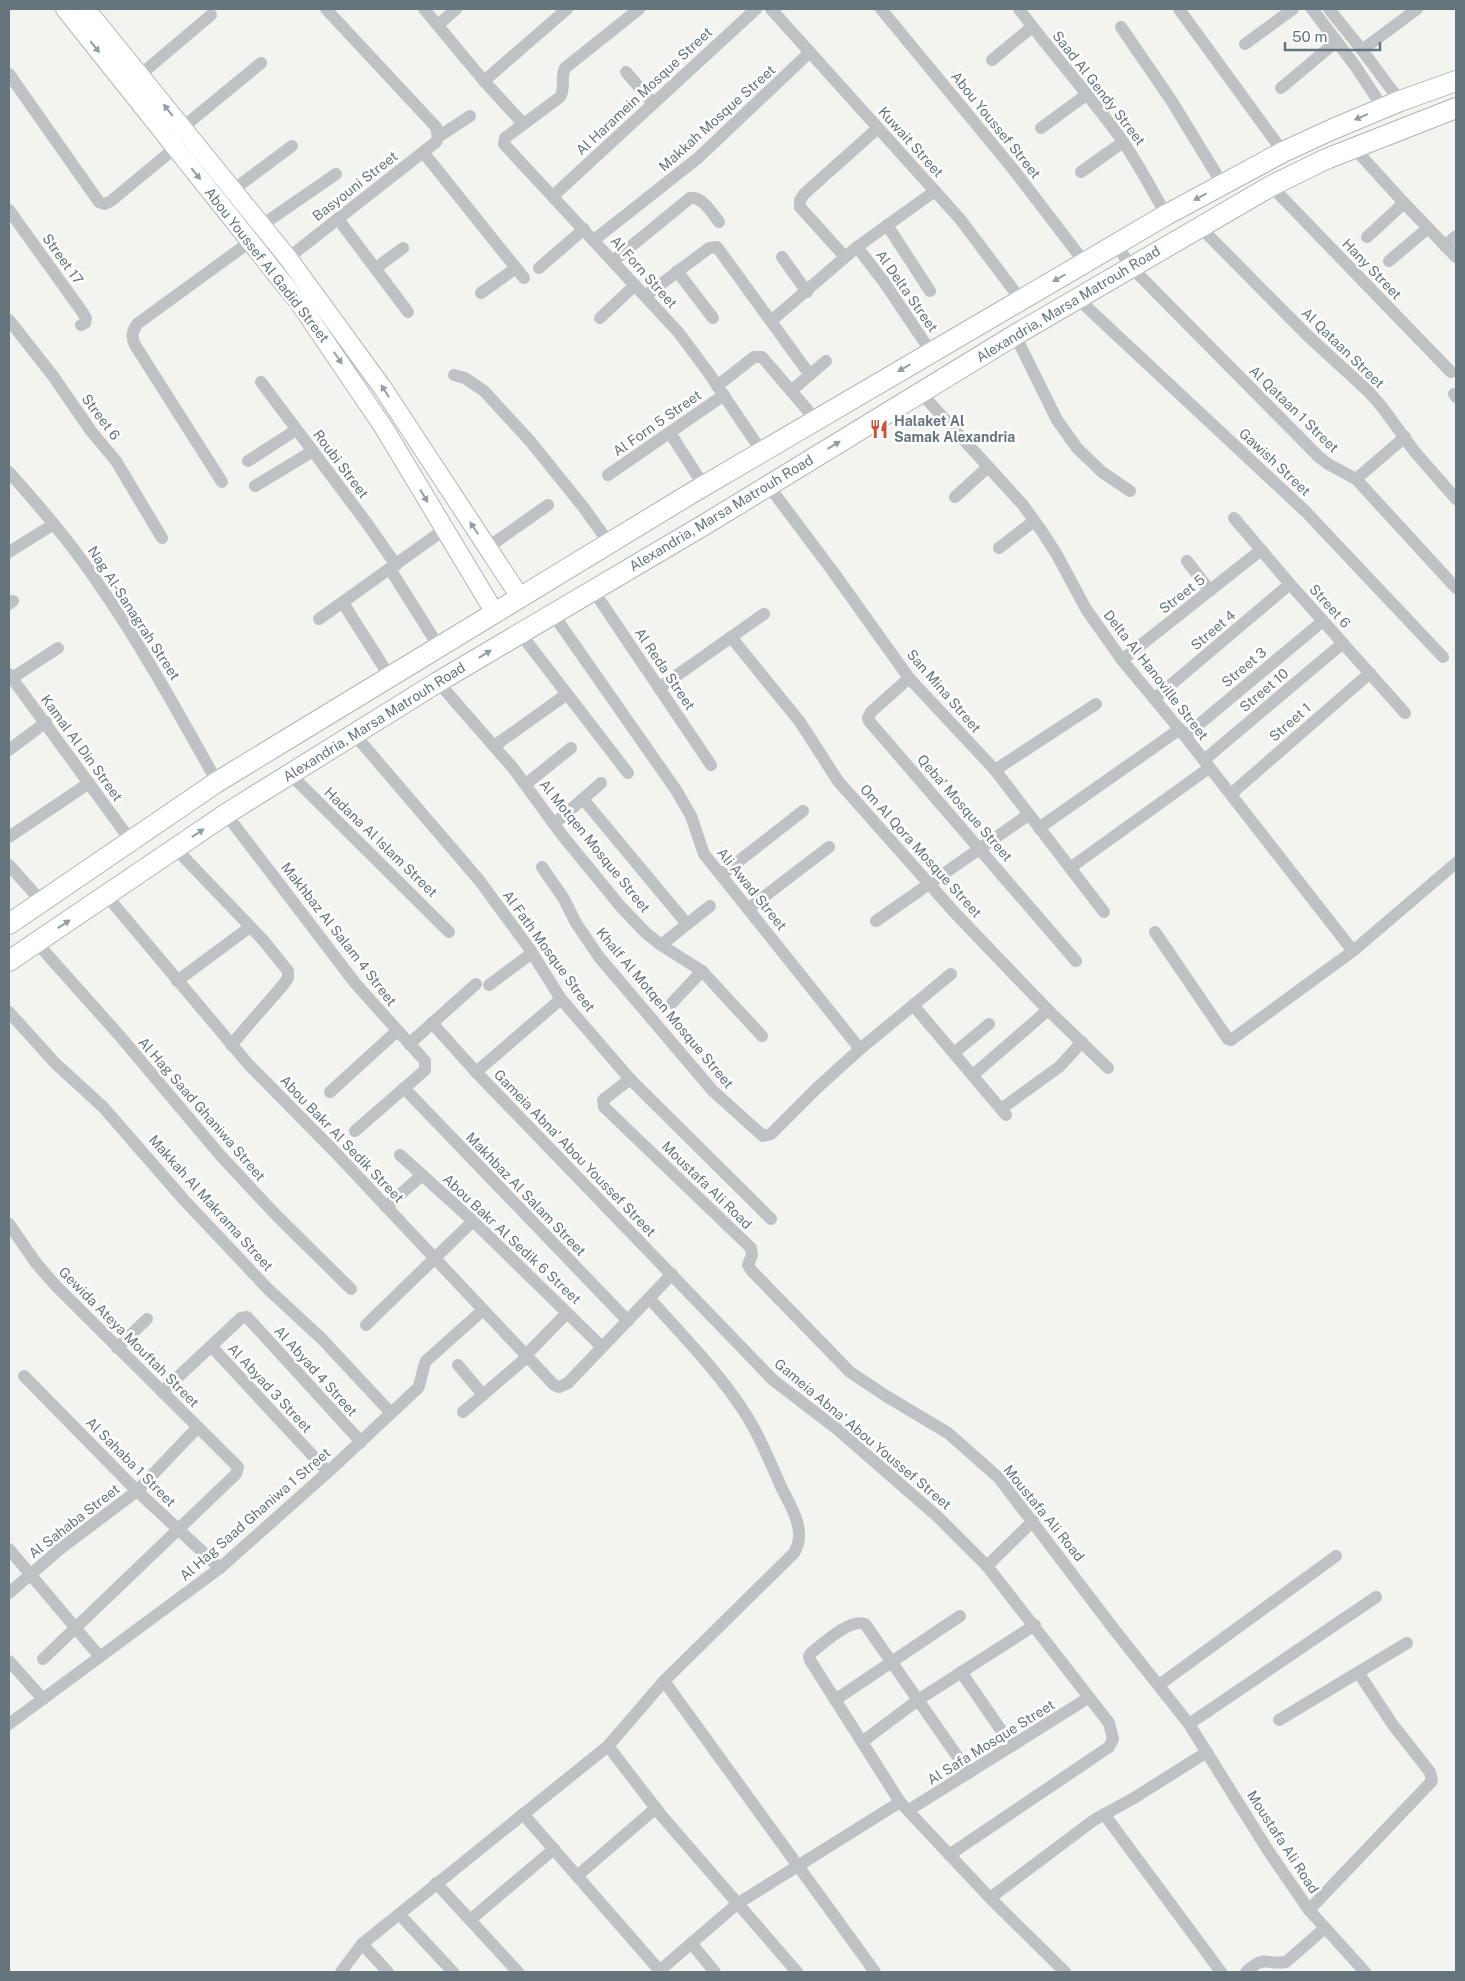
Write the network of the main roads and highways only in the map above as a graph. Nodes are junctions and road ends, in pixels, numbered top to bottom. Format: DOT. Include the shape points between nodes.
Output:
graph roads {
  1 [pos="1456,82"];
  2 [pos="1456,108"];
  3 [pos="697,490"];
  4 [pos="709,522"];
  5 [pos="286,740"];
  6 [pos="296,770"];
  7 [pos="9,924"];
  8 [pos="9,960"];
  1 -- 3 [label="main road, Alexandria, Marsa Matrouh Road, one-way" via="1391,104 1283,152 1223,184"];
  4 -- 2 [label="main road, Alexandria, Marsa Matrouh Road, one-way" via="1015,334 1271,186 1354,148"];
  3 -- 4 [label="main road"];
  3 -- 5 [label="main road, Alexandria, Marsa Matrouh Road"];
  6 -- 4 [label="main road, Alexandria, Marsa Matrouh Road, one-way"];
  5 -- 6 [label="main road"];
  5 -- 7 [label="main road, Alexandria, Marsa Matrouh Road" via="217,782"];
  8 -- 6 [label="main road, Alexandria, Marsa Matrouh Road, one-way"];
}
